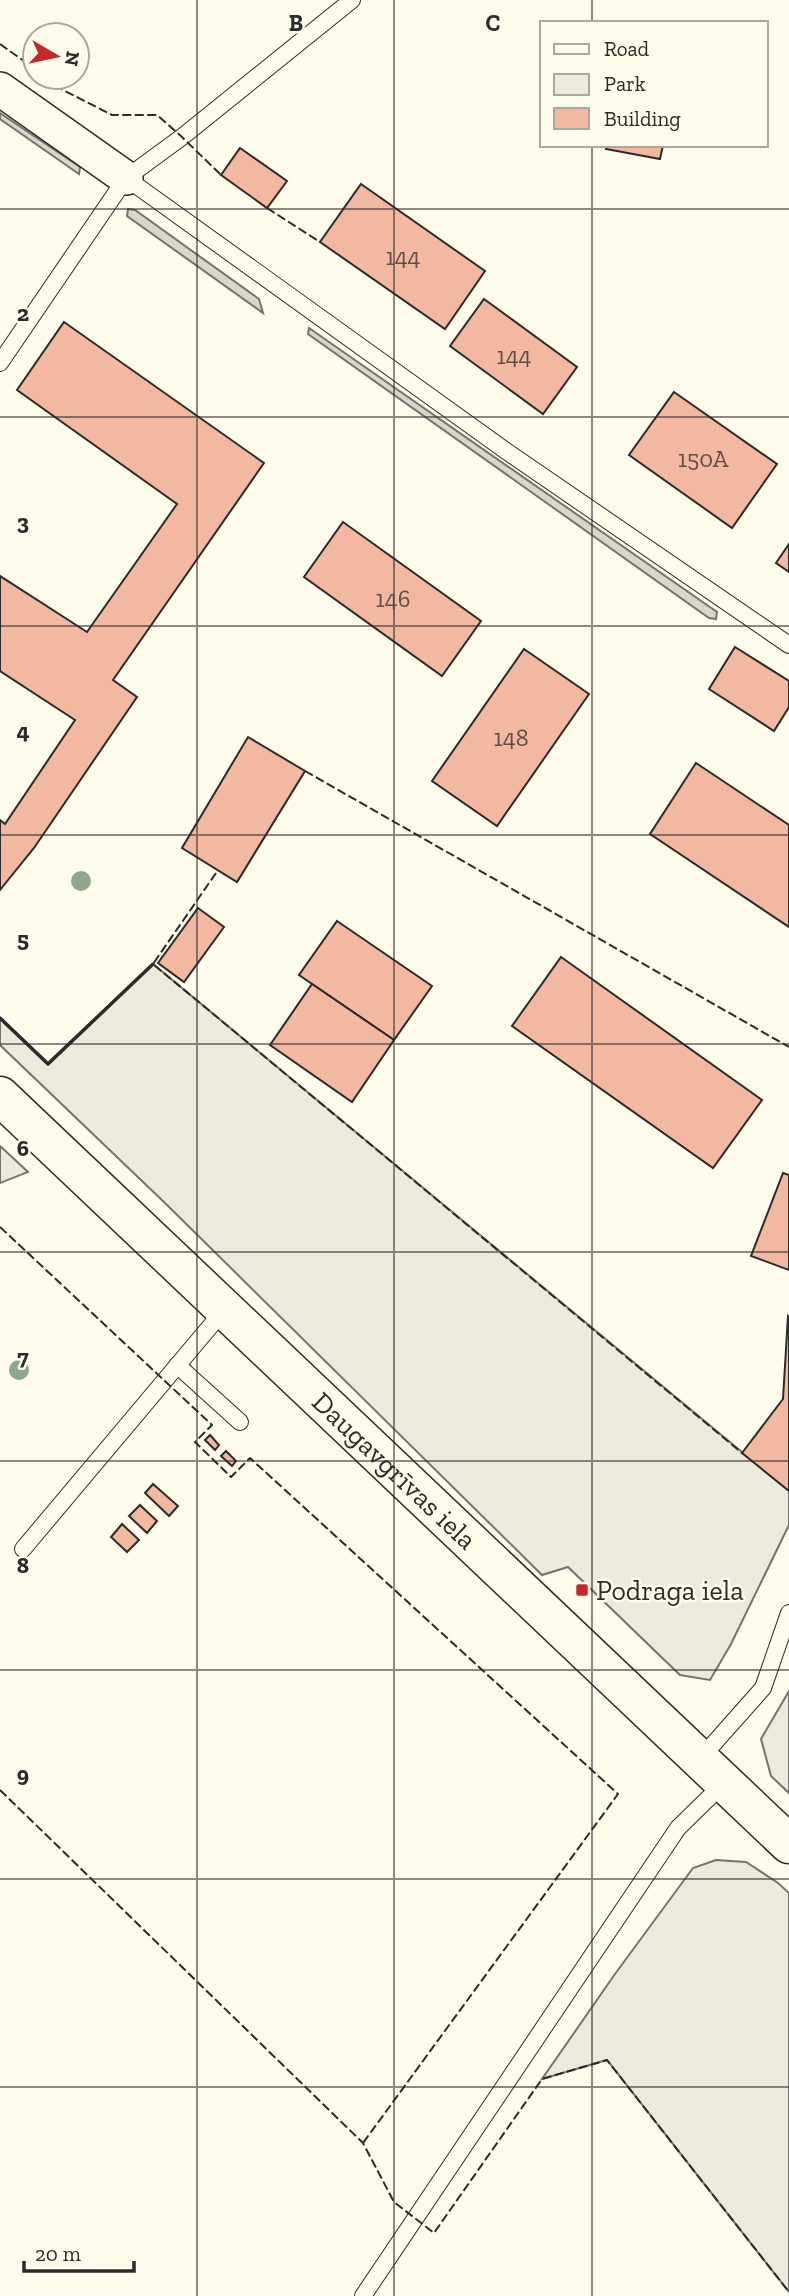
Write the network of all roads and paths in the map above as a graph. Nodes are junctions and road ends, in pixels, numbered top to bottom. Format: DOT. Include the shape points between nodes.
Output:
graph roads {
  1 [pos="352,0"];
  2 [pos="0,89"];
  3 [pos="126,178"];
  4 [pos="0,363"];
  5 [pos="789,645"];
  6 [pos="0,1096"];
  7 [pos="225,1310"];
  8 [pos="177,1365"];
  9 [pos="240,1422"];
  10 [pos="23,1549"];
  11 [pos="789,1613"];
  12 [pos="712,1771"];
  13 [pos="789,1844"];
  14 [pos="363,2296"];
  1 -- 3 [label="lane"];
  2 -- 3 [label="street"];
  3 -- 4 [label="lane"];
  3 -- 5 [label="lane" via="495,443"];
  6 -- 7 [label="main road, Daugavgrīvas iela"];
  7 -- 8 [label="lane"];
  7 -- 12 [label="main road, Daugavgrīvas iela"];
  8 -- 9 [label="lane"];
  8 -- 10 [label="lane"];
  11 -- 12 [label="lane" via="763,1688"];
  12 -- 13 [label="main road, Daugavgrīvas iela"];
  12 -- 14 [label="lane"];
}
